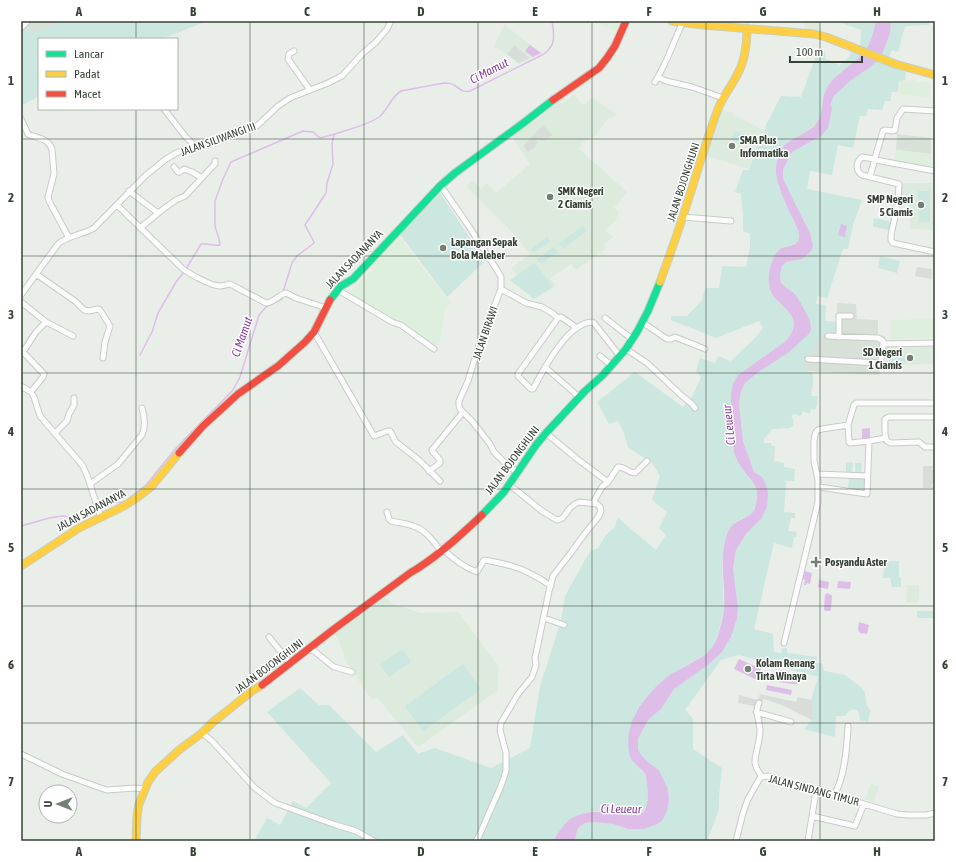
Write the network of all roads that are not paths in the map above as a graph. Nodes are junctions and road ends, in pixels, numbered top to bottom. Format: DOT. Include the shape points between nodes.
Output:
graph roads {
  1 [pos="28,21"];
  2 [pos="391,21"];
  3 [pos="626,21"];
  4 [pos="672,21"];
  5 [pos="683,22"];
  6 [pos="21,28"];
  7 [pos="747,28"];
  8 [pos="294,51"];
  9 [pos="935,75"];
  10 [pos="658,77"];
  11 [pos="655,82"];
  12 [pos="310,90"];
  13 [pos="723,98"];
  14 [pos="165,110"];
  15 [pos="935,111"];
  16 [pos="21,119"];
  17 [pos="195,146"];
  18 [pos="875,159"];
  19 [pos="215,161"];
  20 [pos="174,167"];
  21 [pos="935,171"];
  22 [pos="870,176"];
  23 [pos="202,178"];
  24 [pos="440,186"];
  25 [pos="130,191"];
  26 [pos="117,205"];
  27 [pos="158,213"];
  28 [pos="683,217"];
  29 [pos="732,221"];
  30 [pos="140,228"];
  31 [pos="70,238"];
  32 [pos="935,252"];
  33 [pos="36,274"];
  34 [pos="501,288"];
  35 [pos="338,290"];
  36 [pos="21,295"];
  37 [pos="21,302"];
  38 [pos="326,308"];
  39 [pos="850,316"];
  40 [pos="558,318"];
  41 [pos="605,318"];
  42 [pos="46,322"];
  43 [pos="642,322"];
  44 [pos="577,328"];
  45 [pos="314,332"];
  46 [pos="73,336"];
  47 [pos="828,336"];
  48 [pos="838,337"];
  49 [pos="632,339"];
  50 [pos="935,343"];
  51 [pos="883,344"];
  52 [pos="434,349"];
  53 [pos="626,349"];
  54 [pos="705,349"];
  55 [pos="22,351"];
  56 [pos="600,356"];
  57 [pos="619,356"];
  58 [pos="103,358"];
  59 [pos="808,359"];
  60 [pos="611,365"];
  61 [pos="545,367"];
  62 [pos="21,386"];
  63 [pos="31,392"];
  64 [pos="579,397"];
  65 [pos="74,398"];
  66 [pos="935,402"];
  67 [pos="142,408"];
  68 [pos="695,408"];
  69 [pos="463,412"];
  70 [pos="935,417"];
  71 [pos="848,426"];
  72 [pos="546,432"];
  73 [pos="55,433"];
  74 [pos="886,438"];
  75 [pos="869,441"];
  76 [pos="935,447"];
  77 [pos="647,461"];
  78 [pos="430,471"];
  79 [pos="518,473"];
  80 [pos="817,474"];
  81 [pos="867,476"];
  82 [pos="440,481"];
  83 [pos="608,482"];
  84 [pos="90,484"];
  85 [pos="509,485"];
  86 [pos="818,487"];
  87 [pos="593,503"];
  88 [pos="387,512"];
  89 [pos="101,518"];
  90 [pos="442,550"];
  91 [pos="21,566"];
  92 [pos="550,586"];
  93 [pos="544,618"];
  94 [pos="564,625"];
  95 [pos="269,637"];
  96 [pos="784,643"];
  97 [pos="308,650"];
  98 [pos="290,663"];
  99 [pos="352,672"];
  100 [pos="759,703"];
  101 [pos="756,712"];
  102 [pos="791,722"];
  103 [pos="848,726"];
  104 [pos="202,733"];
  105 [pos="21,754"];
  106 [pos="762,777"];
  107 [pos="145,789"];
  108 [pos="816,791"];
  109 [pos="834,795"];
  110 [pos="864,804"];
  111 [pos="935,813"];
  112 [pos="812,816"];
  113 [pos="136,841"];
  114 [pos="374,841"];
  115 [pos="476,841"];
  116 [pos="736,841"];
  117 [pos="808,841"];
  1 -- 6 [label="street"];
  2 -- 12 [label="street, JALAN SILIWANGI III" via="376,42 342,76"];
  3 -- 24 [label="street, JALAN SADANANYA" via="599,68 455,172"];
  4 -- 5 [label="street"];
  5 -- 7 [label="street" via="703,26"];
  5 -- 10 [label="street"];
  7 -- 9 [label="street" via="814,34 913,70"];
  7 -- 13 [label="street, JALAN BOJONGHUNI" via="748,40 741,68"];
  8 -- 12 [label="street" via="289,54 288,59"];
  10 -- 11 [label="street"];
  10 -- 13 [label="street"];
  12 -- 17 [label="street, JALAN SILIWANGI III" via="278,106 254,128"];
  13 -- 28 [label="street, JALAN BOJONGHUNI"];
  14 -- 17 [label="street"];
  15 -- 18 [label="street" via="903,109 897,118 895,130 885,130"];
  16 -- 31 [label="street" via="28,134 45,140 52,149 54,174 48,197"];
  17 -- 25 [label="street, JALAN SILIWANGI III" via="178,152 158,164"];
  18 -- 21 [label="street"];
  18 -- 22 [label="street"];
  18 -- 22 [label="street" via="862,157 857,166 860,173"];
  19 -- 23 [label="street"];
  20 -- 23 [label="street" via="179,172 184,168"];
  22 -- 32 [label="street" via="899,184 891,235 893,243"];
  23 -- 27 [label="street" via="183,197"];
  24 -- 34 [label="street" via="489,257 500,277"];
  24 -- 35 [label="street, JALAN SADANANYA" via="353,279"];
  25 -- 26 [label="street, JALAN SILIWANGI III"];
  25 -- 27 [label="street"];
  26 -- 30 [label="street"];
  26 -- 31 [label="street, JALAN SILIWANGI III" via="94,228"];
  27 -- 30 [label="street"];
  28 -- 29 [label="street"];
  28 -- 43 [label="street, JALAN BOJONGHUNI" via="659,286"];
  30 -- 38 [label="street" via="185,270 206,282 222,286 230,284 266,304 287,293"];
  31 -- 33 [label="street, JALAN SILIWANGI III" via="58,244"];
  33 -- 36 [label="street"];
  33 -- 58 [label="street" via="84,310 100,310 110,326"];
  34 -- 40 [label="street" via="526,303 542,307"];
  34 -- 69 [label="street, JALAN BIRAWI" via="459,401"];
  35 -- 38 [label="street, JALAN SADANANYA"];
  35 -- 52 [label="street" via="401,325"];
  37 -- 42 [label="street"];
  38 -- 45 [label="street, JALAN SADANANYA"];
  39 -- 48 [label="street" via="839,316"];
  40 -- 44 [label="street" via="561,317"];
  40 -- 61 [label="street" via="518,376 533,389"];
  41 -- 49 [label="street"];
  42 -- 46 [label="street"];
  42 -- 55 [label="street"];
  43 -- 49 [label="street, JALAN BOJONGHUNI"];
  43 -- 54 [label="street" via="667,339 675,337"];
  44 -- 57 [label="street" via="592,322"];
  44 -- 61 [label="street" via="560,345"];
  45 -- 78 [label="street" via="374,436 390,431 396,442"];
  45 -- 89 [label="street, JALAN SADANANYA" via="278,366 238,394 203,426 152,486 124,506"];
  47 -- 48 [label="street"];
  48 -- 51 [label="street" via="878,338"];
  49 -- 53 [label="street, JALAN BOJONGHUNI"];
  50 -- 51 [label="street"];
  51 -- 59 [label="street" via="879,363"];
  53 -- 57 [label="street, JALAN BOJONGHUNI"];
  53 -- 68 [label="street" via="647,363"];
  55 -- 63 [label="street" via="44,374"];
  56 -- 60 [label="street"];
  57 -- 60 [label="street, JALAN BOJONGHUNI"];
  60 -- 64 [label="street, JALAN BOJONGHUNI"];
  61 -- 64 [label="street"];
  62 -- 63 [label="street"];
  63 -- 73 [label="street" via="40,416"];
  64 -- 72 [label="street, JALAN BOJONGHUNI"];
  65 -- 73 [label="street" via="74,405 67,421"];
  66 -- 71 [label="street" via="856,403"];
  67 -- 84 [label="street" via="145,423 142,435 118,464"];
  69 -- 78 [label="street" via="432,450 440,463"];
  69 -- 79 [label="street" via="494,452"];
  70 -- 74 [label="street" via="887,418"];
  71 -- 75 [label="street" via="848,442"];
  71 -- 80 [label="street" via="818,430 814,435"];
  72 -- 79 [label="street, JALAN BOJONGHUNI"];
  72 -- 83 [label="street"];
  73 -- 84 [label="street" via="83,466"];
  74 -- 75 [label="street"];
  74 -- 76 [label="street" via="890,443 918,442 925,447"];
  75 -- 81 [label="street"];
  77 -- 83 [label="street" via="635,473 618,467"];
  78 -- 82 [label="street"];
  79 -- 85 [label="street, JALAN BOJONGHUNI"];
  80 -- 81 [label="street"];
  80 -- 86 [label="street"];
  81 -- 86 [label="street" via="867,494"];
  83 -- 87 [label="street"];
  84 -- 89 [label="street"];
  85 -- 87 [label="street" via="542,512 557,520 563,518 576,503"];
  85 -- 90 [label="street, JALAN BOJONGHUNI" via="475,522"];
  86 -- 96 [label="street" via="816,513"];
  87 -- 92 [label="street" via="601,508 599,516 553,576"];
  88 -- 90 [label="street" via="390,521 420,529"];
  89 -- 91 [label="street, JALAN SADANANYA" via="61,538"];
  90 -- 92 [label="street" via="467,569 476,572 484,560 510,565"];
  90 -- 97 [label="street, JALAN BOJONGHUNI"];
  92 -- 93 [label="street"];
  93 -- 94 [label="street"];
  93 -- 115 [label="street" via="532,677 518,694 501,723 506,770"];
  95 -- 98 [label="street"];
  97 -- 98 [label="street, JALAN BOJONGHUNI"];
  97 -- 99 [label="street" via="314,651 334,667"];
  98 -- 104 [label="street, JALAN BOJONGHUNI"];
  100 -- 101 [label="street"];
  101 -- 102 [label="street"];
  101 -- 106 [label="street" via="760,738 755,765"];
  103 -- 109 [label="street" via="843,771"];
  104 -- 107 [label="street, JALAN BOJONGHUNI" via="164,763"];
  104 -- 114 [label="street" via="255,788 275,803 356,831"];
  105 -- 107 [label="street" via="62,774 107,790"];
  106 -- 108 [label="street, JALAN SINDANG TIMUR" via="768,776"];
  106 -- 116 [label="street, JALAN SINDANG TIMUR" via="748,799"];
  107 -- 113 [label="street, JALAN BOJONGHUNI" via="139,804"];
  108 -- 109 [label="street, JALAN SINDANG TIMUR"];
  108 -- 112 [label="street"];
  109 -- 110 [label="street, JALAN SINDANG TIMUR"];
  110 -- 111 [label="street, JALAN SINDANG TIMUR" via="897,814"];
  110 -- 112 [label="street" via="856,826"];
  112 -- 117 [label="street"];
}
